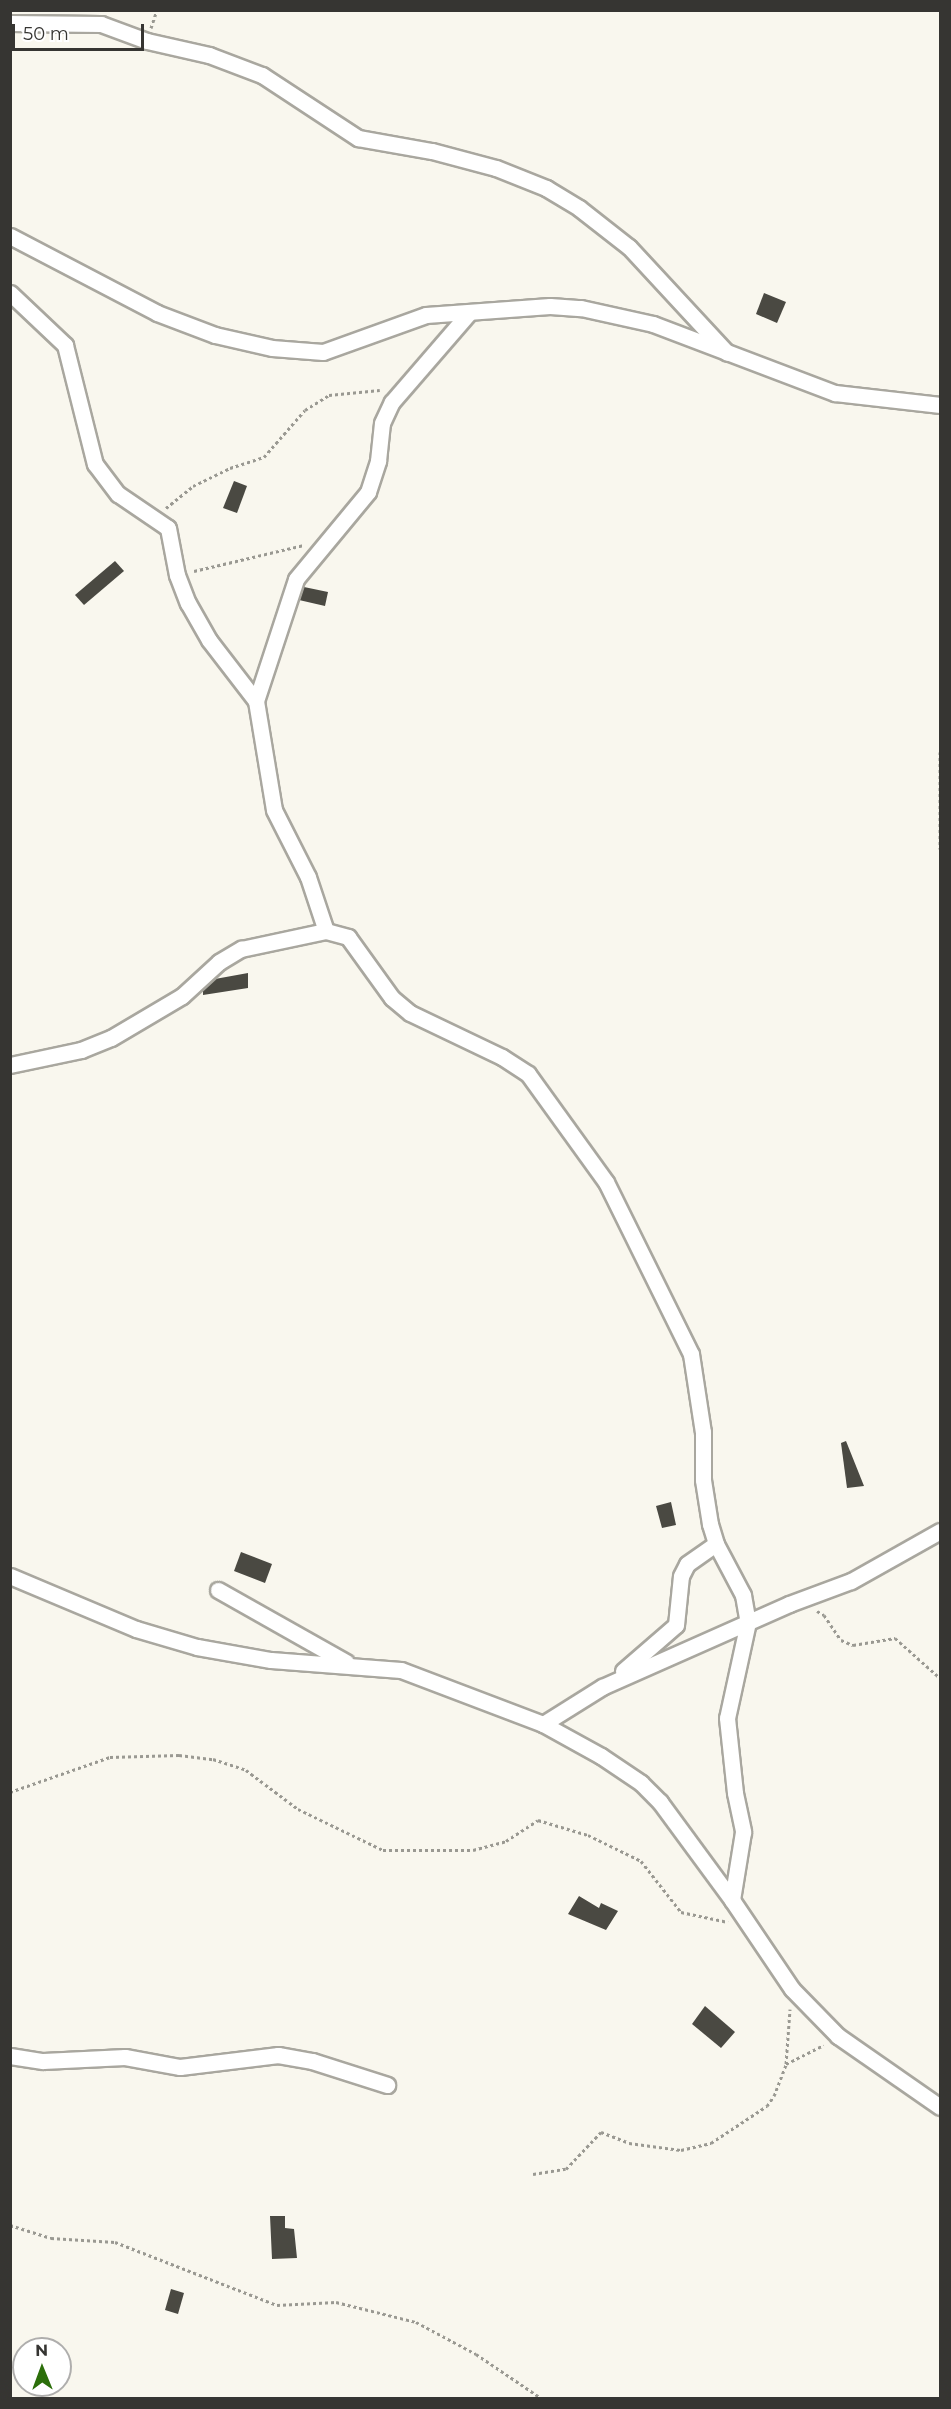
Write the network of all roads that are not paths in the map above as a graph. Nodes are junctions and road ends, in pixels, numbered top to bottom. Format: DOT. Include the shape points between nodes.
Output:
graph roads {
  1 [pos="10,23"];
  2 [pos="10,236"];
  3 [pos="10,293"];
  4 [pos="468,314"];
  5 [pos="728,355"];
  6 [pos="940,405"];
  7 [pos="256,701"];
  8 [pos="326,931"];
  9 [pos="10,1065"];
  10 [pos="940,1531"];
  11 [pos="716,1544"];
  12 [pos="10,1576"];
  13 [pos="218,1590"];
  14 [pos="748,1622"];
  15 [pos="351,1665"];
  16 [pos="602,1687"];
  17 [pos="543,1724"];
  18 [pos="732,1900"];
  19 [pos="10,2056"];
  20 [pos="387,2085"];
  21 [pos="940,2107"];
  1 -- 5 [label="street" via="101,24 147,41 209,55 262,75 358,138 432,150 496,168 546,188 629,247"];
  2 -- 4 [label="street" via="157,313 215,335 272,348 323,352 407,319"];
  3 -- 7 [label="street" via="65,345 73,366 87,441 104,478 118,494 168,528 177,575 204,631"];
  4 -- 5 [label="street" via="550,306 612,313 653,324"];
  4 -- 7 [label="street" via="400,391 382,423 378,461 368,492 296,579"];
  5 -- 6 [label="street" via="835,393"];
  7 -- 8 [label="street" via="274,810 308,877"];
  8 -- 9 [label="street" via="242,949 219,962 182,996 111,1038 81,1050"];
  8 -- 11 [label="street" via="348,937 392,998 410,1012 528,1074 600,1172 691,1354 703,1432 703,1480"];
  10 -- 14 [label="street" via="851,1581"];
  11 -- 14 [label="street" via="743,1595"];
  11 -- 16 [label="street" via="687,1564 681,1576 676,1625 670,1634"];
  12 -- 15 [label="street" via="136,1629 197,1647 249,1657"];
  13 -- 15 [label="street"];
  14 -- 16 [label="street"];
  14 -- 18 [label="street" via="727,1718 743,1832"];
  15 -- 17 [label="street" via="401,1670"];
  16 -- 17 [label="street"];
  17 -- 18 [label="street" via="624,1770 652,1793"];
  18 -- 21 [label="street" via="792,1989 838,2036"];
  19 -- 20 [label="street" via="43,2061 125,2057 180,2067 278,2055 312,2061"];
}
